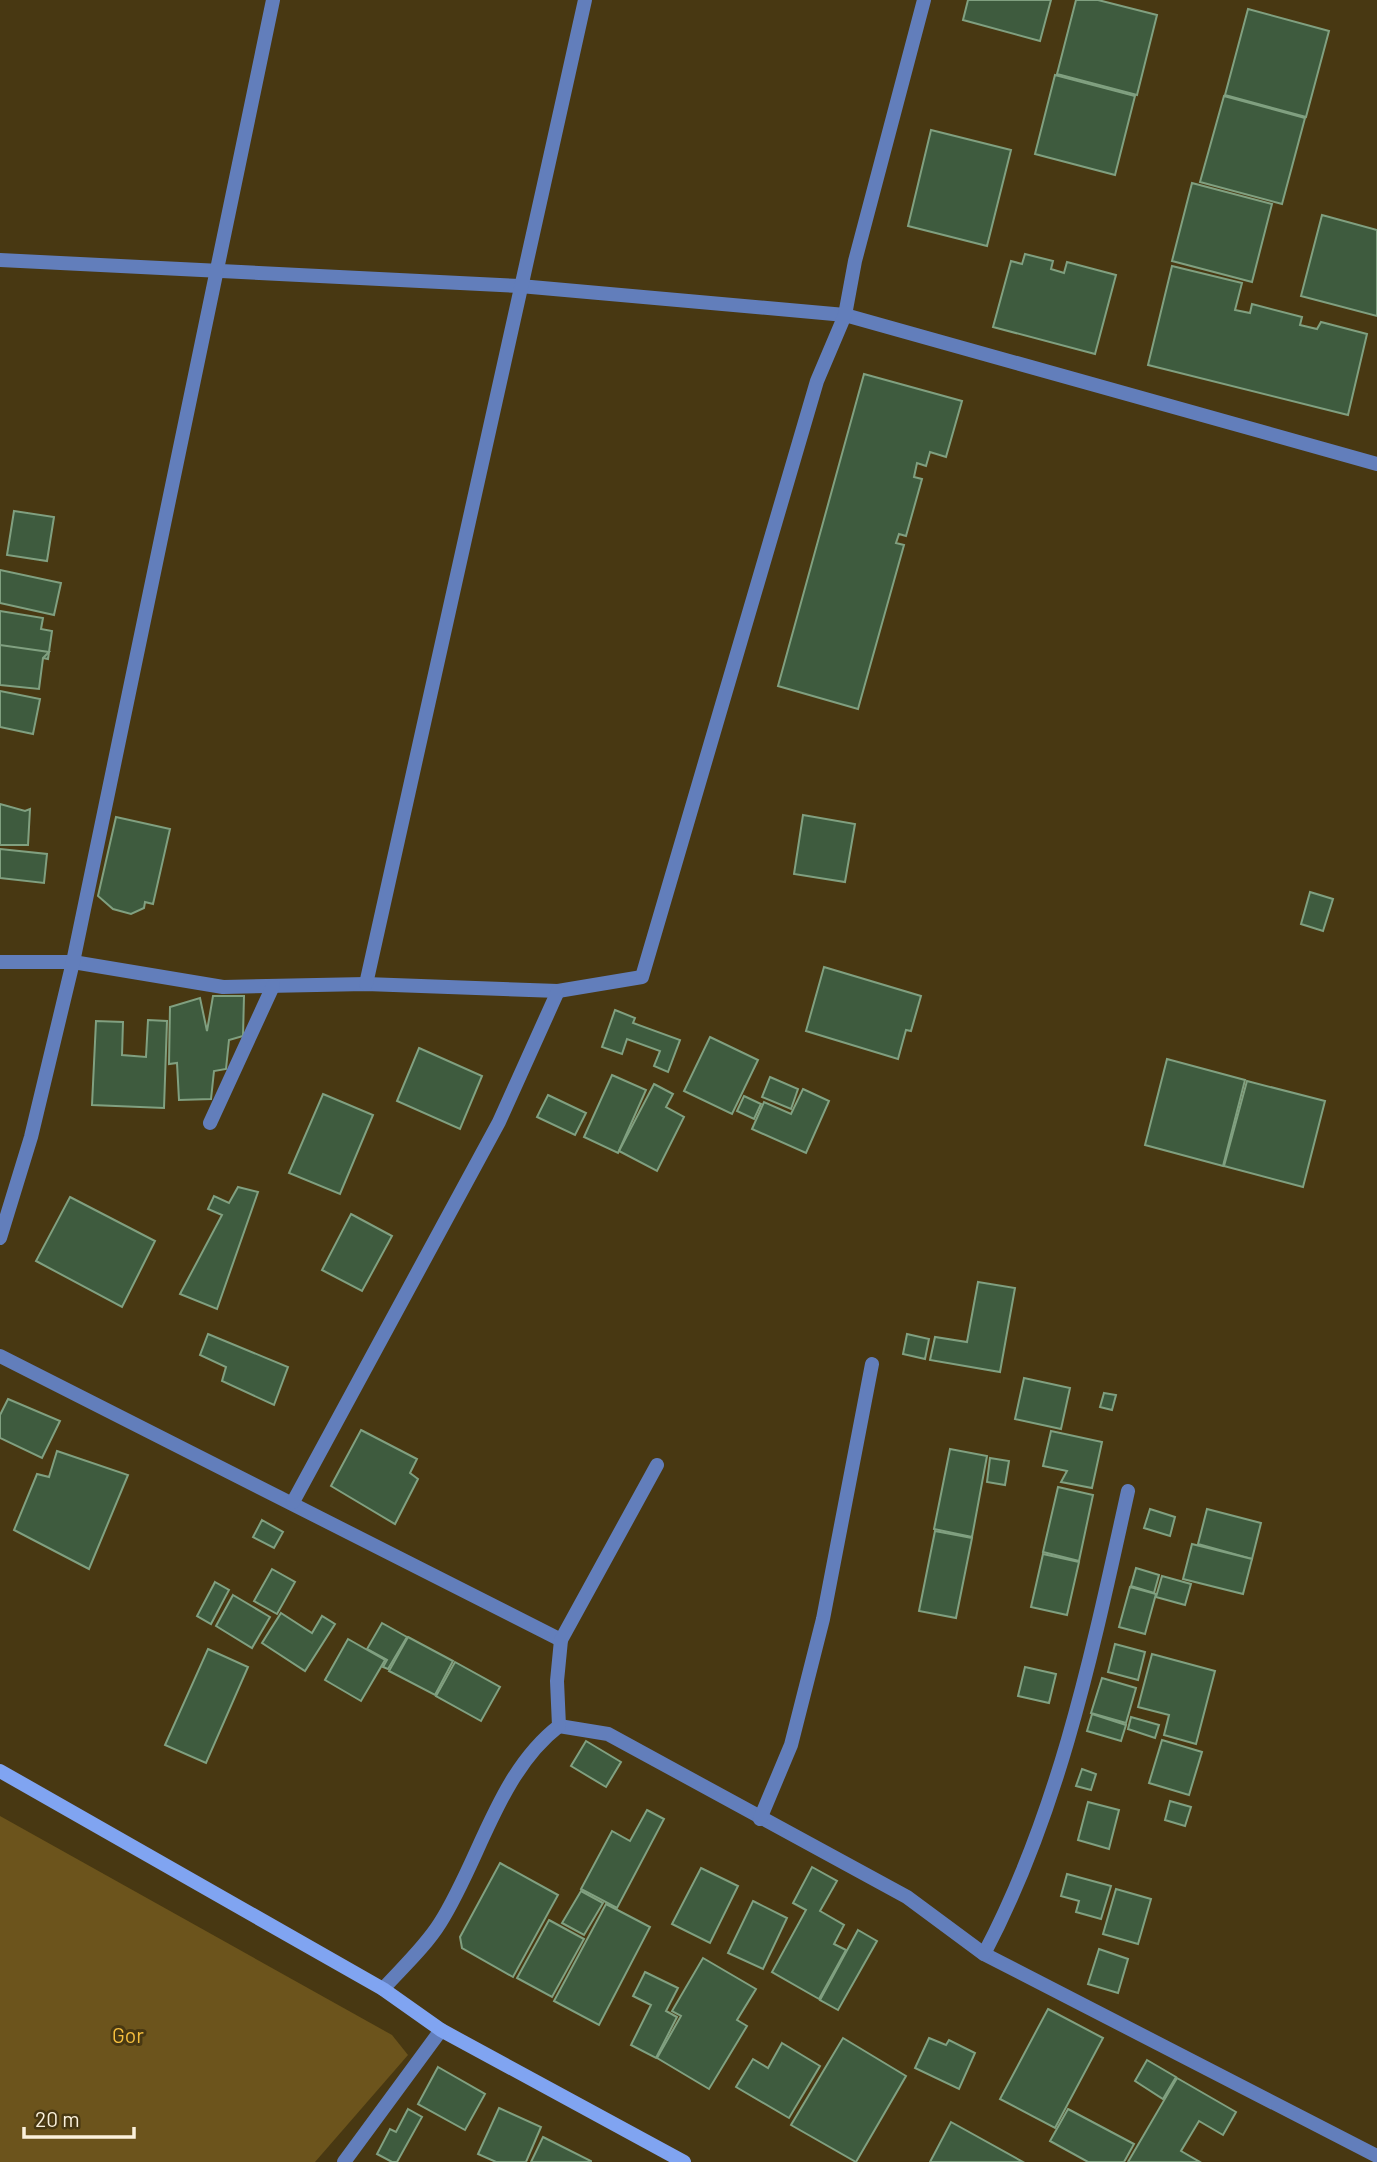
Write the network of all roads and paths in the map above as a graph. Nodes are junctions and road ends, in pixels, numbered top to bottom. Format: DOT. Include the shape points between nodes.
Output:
graph roads {
  1 [pos="273,0"];
  2 [pos="585,0"];
  3 [pos="925,0"];
  4 [pos="0,260"];
  5 [pos="214,271"];
  6 [pos="520,286"];
  7 [pos="845,315"];
  8 [pos="1377,464"];
  9 [pos="0,962"];
  10 [pos="73,962"];
  11 [pos="366,984"];
  12 [pos="273,986"];
  13 [pos="558,991"];
  14 [pos="210,1123"];
  15 [pos="0,1238"];
  16 [pos="0,1356"];
  17 [pos="872,1364"];
  18 [pos="657,1465"];
  19 [pos="1128,1491"];
  20 [pos="293,1502"];
  21 [pos="561,1640"];
  22 [pos="559,1727"];
  23 [pos="0,1771"];
  24 [pos="760,1819"];
  25 [pos="984,1954"];
  26 [pos="383,1989"];
  27 [pos="441,2030"];
  28 [pos="1377,2156"];
  29 [pos="344,2162"];
  30 [pos="684,2162"];
  1 -- 5 [label="street"];
  2 -- 6 [label="street"];
  3 -- 7 [label="street" via="855,261"];
  4 -- 5 [label="street"];
  5 -- 6 [label="street"];
  5 -- 10 [label="street"];
  6 -- 7 [label="street"];
  6 -- 11 [label="street"];
  7 -- 8 [label="street"];
  7 -- 13 [label="street" via="817,381 642,977"];
  9 -- 10 [label="street"];
  10 -- 12 [label="street" via="223,987"];
  10 -- 15 [label="street" via="31,1137"];
  11 -- 12 [label="street"];
  11 -- 13 [label="street"];
  12 -- 14 [label="street"];
  13 -- 20 [label="street" via="499,1122"];
  16 -- 20 [label="street"];
  17 -- 24 [label="street" via="824,1619 791,1745"];
  18 -- 21 [label="street"];
  19 -- 25 [label="street" via="1090,1661 1045,1814 1015,1896"];
  20 -- 21 [label="street"];
  21 -- 22 [label="street" via="556,1681"];
  22 -- 24 [label="street" via="608,1734"];
  22 -- 26 [label="street" via="536,1744 516,1775 439,1925"];
  23 -- 26 [label="main road"];
  24 -- 25 [label="street" via="906,1897"];
  25 -- 28 [label="street"];
  26 -- 27 [label="main road"];
  27 -- 29 [label="street"];
  27 -- 30 [label="main road"];
}
